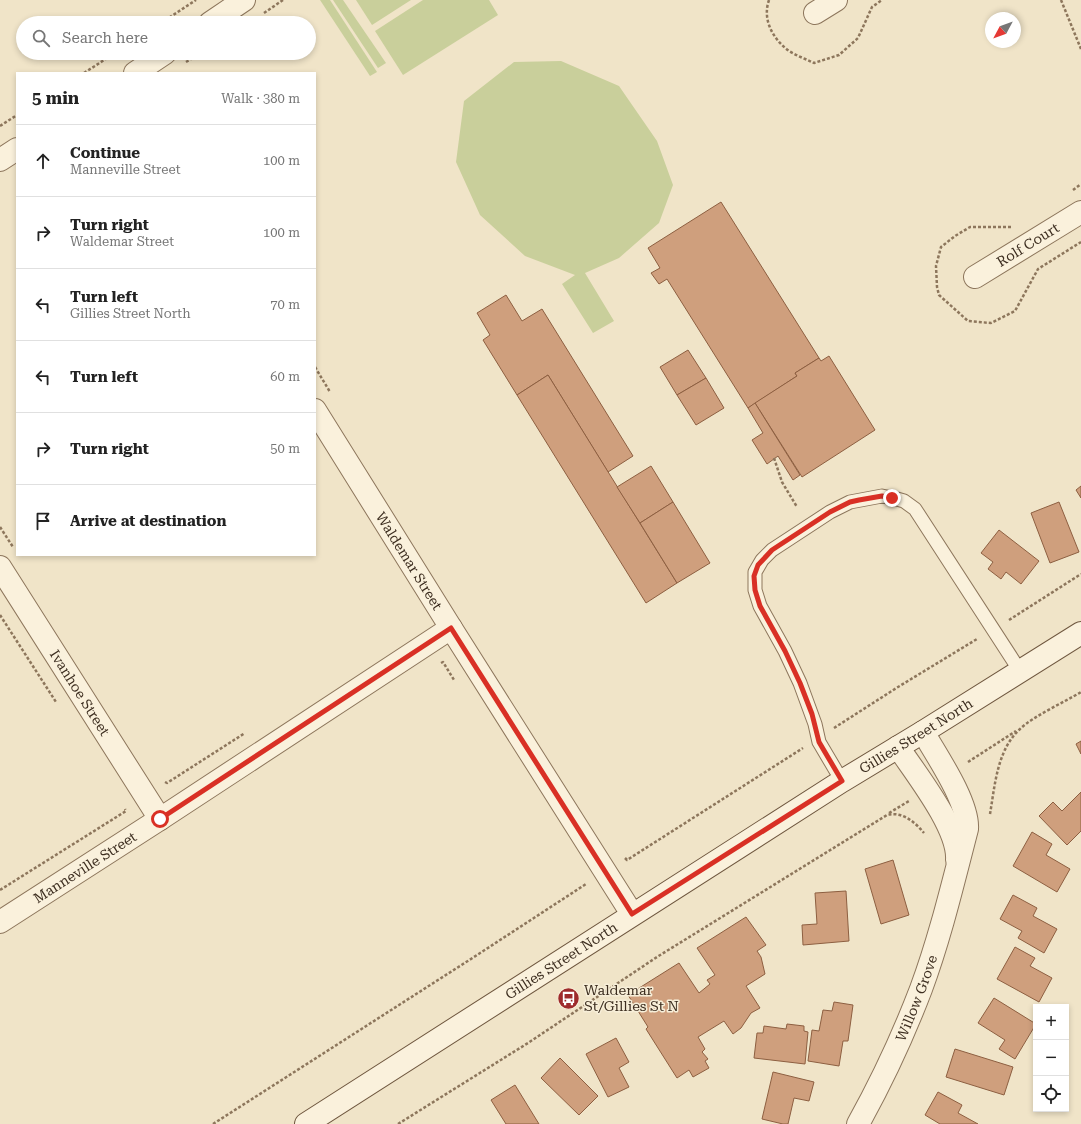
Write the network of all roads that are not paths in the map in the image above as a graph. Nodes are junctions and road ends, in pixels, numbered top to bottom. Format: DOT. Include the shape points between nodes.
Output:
graph roads {
  1 [pos="244,0"];
  2 [pos="836,0"];
  3 [pos="815,13"];
  4 [pos="220,16"];
  5 [pos="154,60"];
  6 [pos="136,72"];
  7 [pos="16,150"];
  8 [pos="0,160"];
  9 [pos="1081,212"];
  10 [pos="975,277"];
  11 [pos="316,412"];
  12 [pos="0,567"];
  13 [pos="451,628"];
  14 [pos="1081,633"];
  15 [pos="1020,671"];
  16 [pos="923,732"];
  17 [pos="898,747"];
  18 [pos="842,781"];
  19 [pos="160,819"];
  20 [pos="957,865"];
  21 [pos="632,914"];
  22 [pos="0,922"];
  23 [pos="306,1124"];
  24 [pos="858,1124"];
  1 -- 4 [label="street"];
  2 -- 3 [label="street"];
  5 -- 6 [label="street"];
  7 -- 8 [label="street"];
  9 -- 10 [label="street, Rolf Court"];
  11 -- 13 [label="street, Waldemar Street"];
  12 -- 19 [label="street, Ivanhoe Street"];
  13 -- 19 [label="street, Manneville Street"];
  13 -- 21 [label="street, Waldemar Street"];
  14 -- 15 [label="street, Gillies Street North"];
  15 -- 16 [label="street, Gillies Street North"];
  15 -- 18 [label="lane" via="915,509 897,499 882,496 850,502 830,512 772,550 758,565 754,576 760,606 800,683 814,719 818,739"];
  16 -- 17 [label="street, Gillies Street North"];
  16 -- 20 [label="street, Willow Grove" via="958,794 967,819 967,829"];
  17 -- 18 [label="street, Gillies Street North"];
  17 -- 20 [label="street, Willow Grove" via="947,823"];
  18 -- 21 [label="street, Gillies Street North"];
  19 -- 22 [label="street, Manneville Street"];
  20 -- 24 [label="street, Willow Grove" via="942,925 921,989 889,1063"];
  21 -- 23 [label="street, Gillies Street North"];
}
